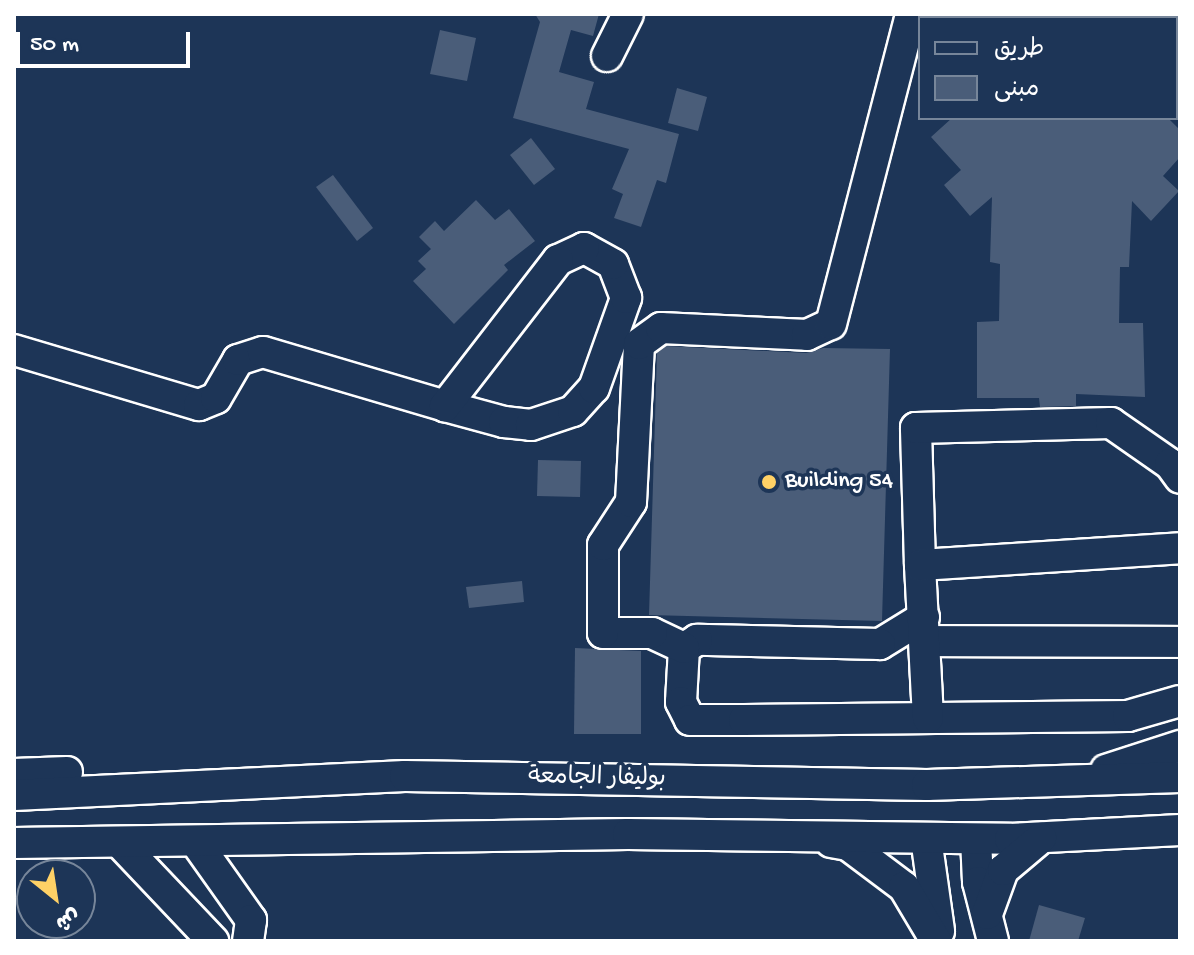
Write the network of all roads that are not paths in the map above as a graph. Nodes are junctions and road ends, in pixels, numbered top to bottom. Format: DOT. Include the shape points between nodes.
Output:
graph roads {
  1 [pos="628,14"];
  2 [pos="911,14"];
  3 [pos="607,56"];
  4 [pos="14,350"];
  5 [pos="445,406"];
  6 [pos="1180,478"];
  7 [pos="1180,548"];
  8 [pos="920,565"];
  9 [pos="924,629"];
  10 [pos="1180,642"];
  11 [pos="684,648"];
  12 [pos="1180,701"];
  13 [pos="928,718"];
  14 [pos="1180,746"];
  15 [pos="14,774"];
  16 [pos="405,776"];
  17 [pos="1180,777"];
  18 [pos="1066,783"];
  19 [pos="14,795"];
  20 [pos="1180,830"];
  21 [pos="798,837"];
  22 [pos="926,838"];
  23 [pos="1041,838"];
  24 [pos="976,839"];
  25 [pos="195,841"];
  26 [pos="119,842"];
  27 [pos="14,843"];
  28 [pos="213,868"];
  29 [pos="173,893"];
  30 [pos="990,928"];
  31 [pos="250,930"];
  32 [pos="216,941"];
  33 [pos="936,941"];
  34 [pos="943,941"];
  1 -- 3 [label="street"];
  2 -- 11 [label="street" via="831,324 807,335 661,328 639,344 631,502 603,545 603,633 652,633"];
  4 -- 5 [label="street" via="190,405 216,398 238,360 254,352"];
  5 -- 5 [label="street" via="531,425 554,420 584,403 624,311 625,286 613,264 584,248 558,260"];
  6 -- 8 [label="street" via="1170,464 1111,423 916,428"];
  7 -- 8 [label="street"];
  8 -- 9 [label="street"];
  9 -- 10 [label="street"];
  9 -- 11 [label="street" via="880,644 697,640"];
  9 -- 13 [label="street"];
  11 -- 13 [label="street" via="681,702 690,720"];
  12 -- 13 [label="street" via="1128,716"];
  14 -- 18 [label="street"];
  15 -- 16 [label="street" via="152,769"];
  16 -- 18 [label="street, بوليفار الجامعة"];
  16 -- 19 [label="street, بوليفار الجامعة"];
  17 -- 18 [label="street, بوليفار الجامعة"];
  20 -- 23 [label="street"];
  21 -- 22 [label="street"];
  21 -- 25 [label="street"];
  21 -- 33 [label="street" via="848,845 882,867 904,887"];
  22 -- 24 [label="street"];
  22 -- 34 [label="street" via="932,907"];
  23 -- 24 [label="street"];
  23 -- 30 [label="street" via="1003,870"];
  24 -- 30 [label="street"];
  25 -- 26 [label="street"];
  25 -- 28 [label="street"];
  26 -- 27 [label="street"];
  26 -- 29 [label="street"];
  28 -- 29 [label="street"];
  28 -- 31 [label="street"];
  29 -- 32 [label="street"];
  31 -- 32 [label="street"];
}
